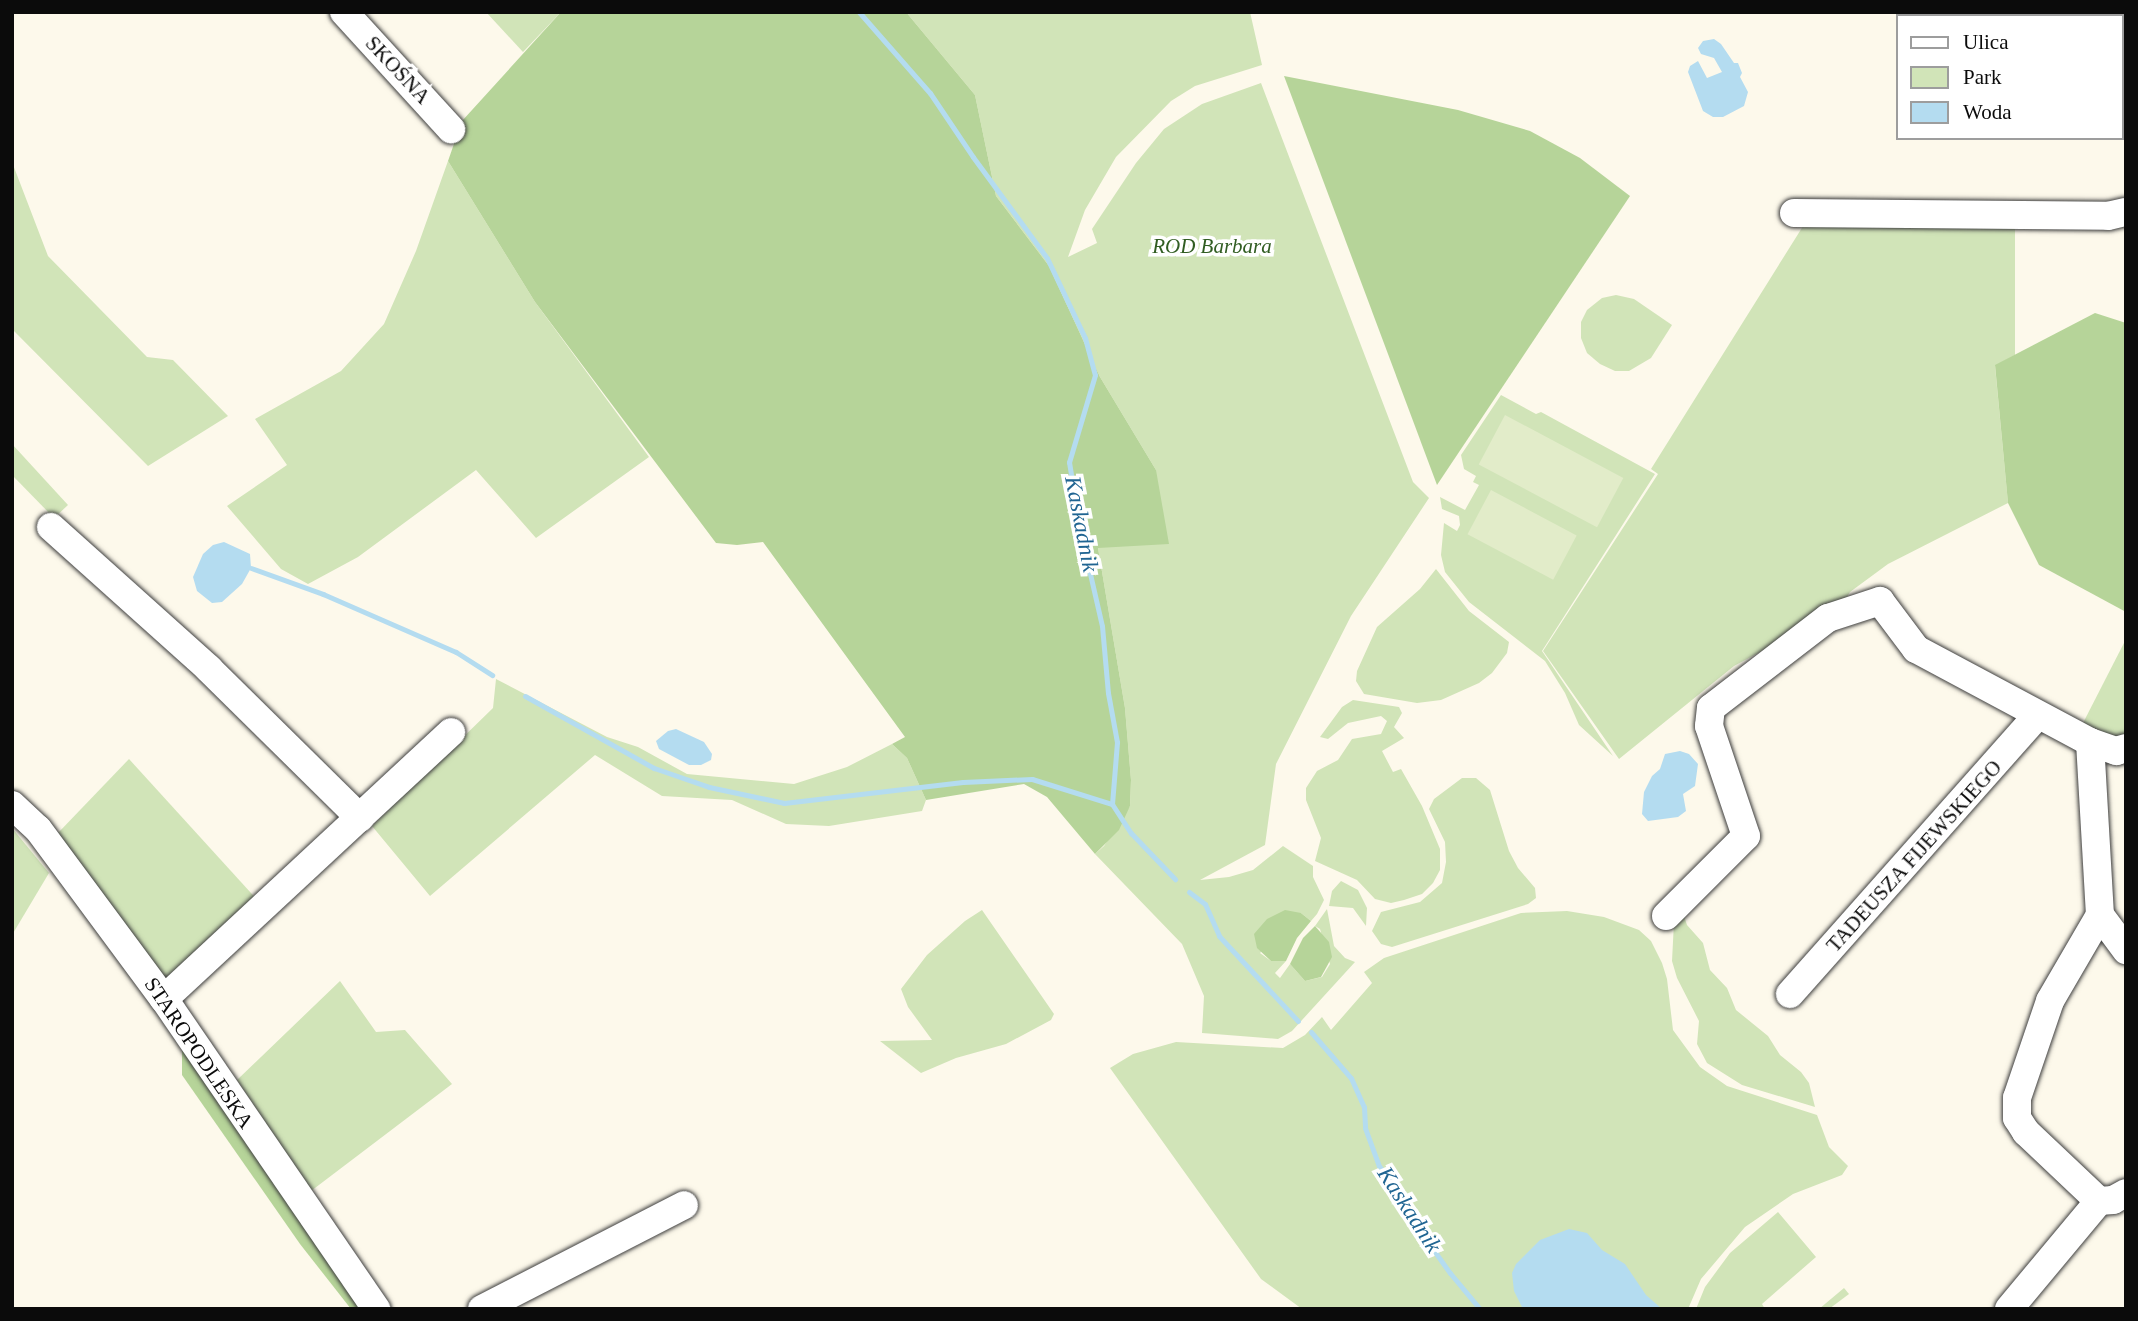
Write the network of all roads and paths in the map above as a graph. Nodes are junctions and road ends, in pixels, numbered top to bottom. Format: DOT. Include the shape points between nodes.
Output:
graph roads {
  1 [pos="344,12"];
  2 [pos="451,129"];
  3 [pos="2126,212"];
  4 [pos="1794,213"];
  5 [pos="51,527"];
  6 [pos="2037,716"];
  7 [pos="451,732"];
  8 [pos="2090,743"];
  9 [pos="2126,748"];
  10 [pos="12,805"];
  11 [pos="360,818"];
  12 [pos="2100,915"];
  13 [pos="1665,916"];
  14 [pos="2126,950"];
  15 [pos="1790,994"];
  16 [pos="164,999"];
  17 [pos="2126,1193"];
  18 [pos="2099,1201"];
  19 [pos="684,1205"];
  20 [pos="376,1309"];
  21 [pos="482,1309"];
  22 [pos="2009,1309"];
  1 -- 2 [label="street, SKOŚNA"];
  3 -- 4 [label="street" via="2108,216"];
  5 -- 11 [label="street" via="209,669"];
  6 -- 8 [label="street"];
  6 -- 13 [label="street" via="1916,649 1880,601 1828,618 1711,708 1709,726 1746,836"];
  6 -- 15 [label="street, TADEUSZA FIJEWSKIEGO"];
  7 -- 11 [label="street"];
  8 -- 9 [label="street" via="2116,751"];
  8 -- 12 [label="street"];
  10 -- 16 [label="street, STAROPODLESKA" via="38,829"];
  11 -- 16 [label="street"];
  12 -- 14 [label="street"];
  12 -- 18 [label="street" via="2050,1001 2017,1098 2017,1118 2026,1132"];
  16 -- 20 [label="street, STAROPODLESKA"];
  17 -- 18 [label="street"];
  18 -- 22 [label="street"];
  19 -- 21 [label="street"];
}
